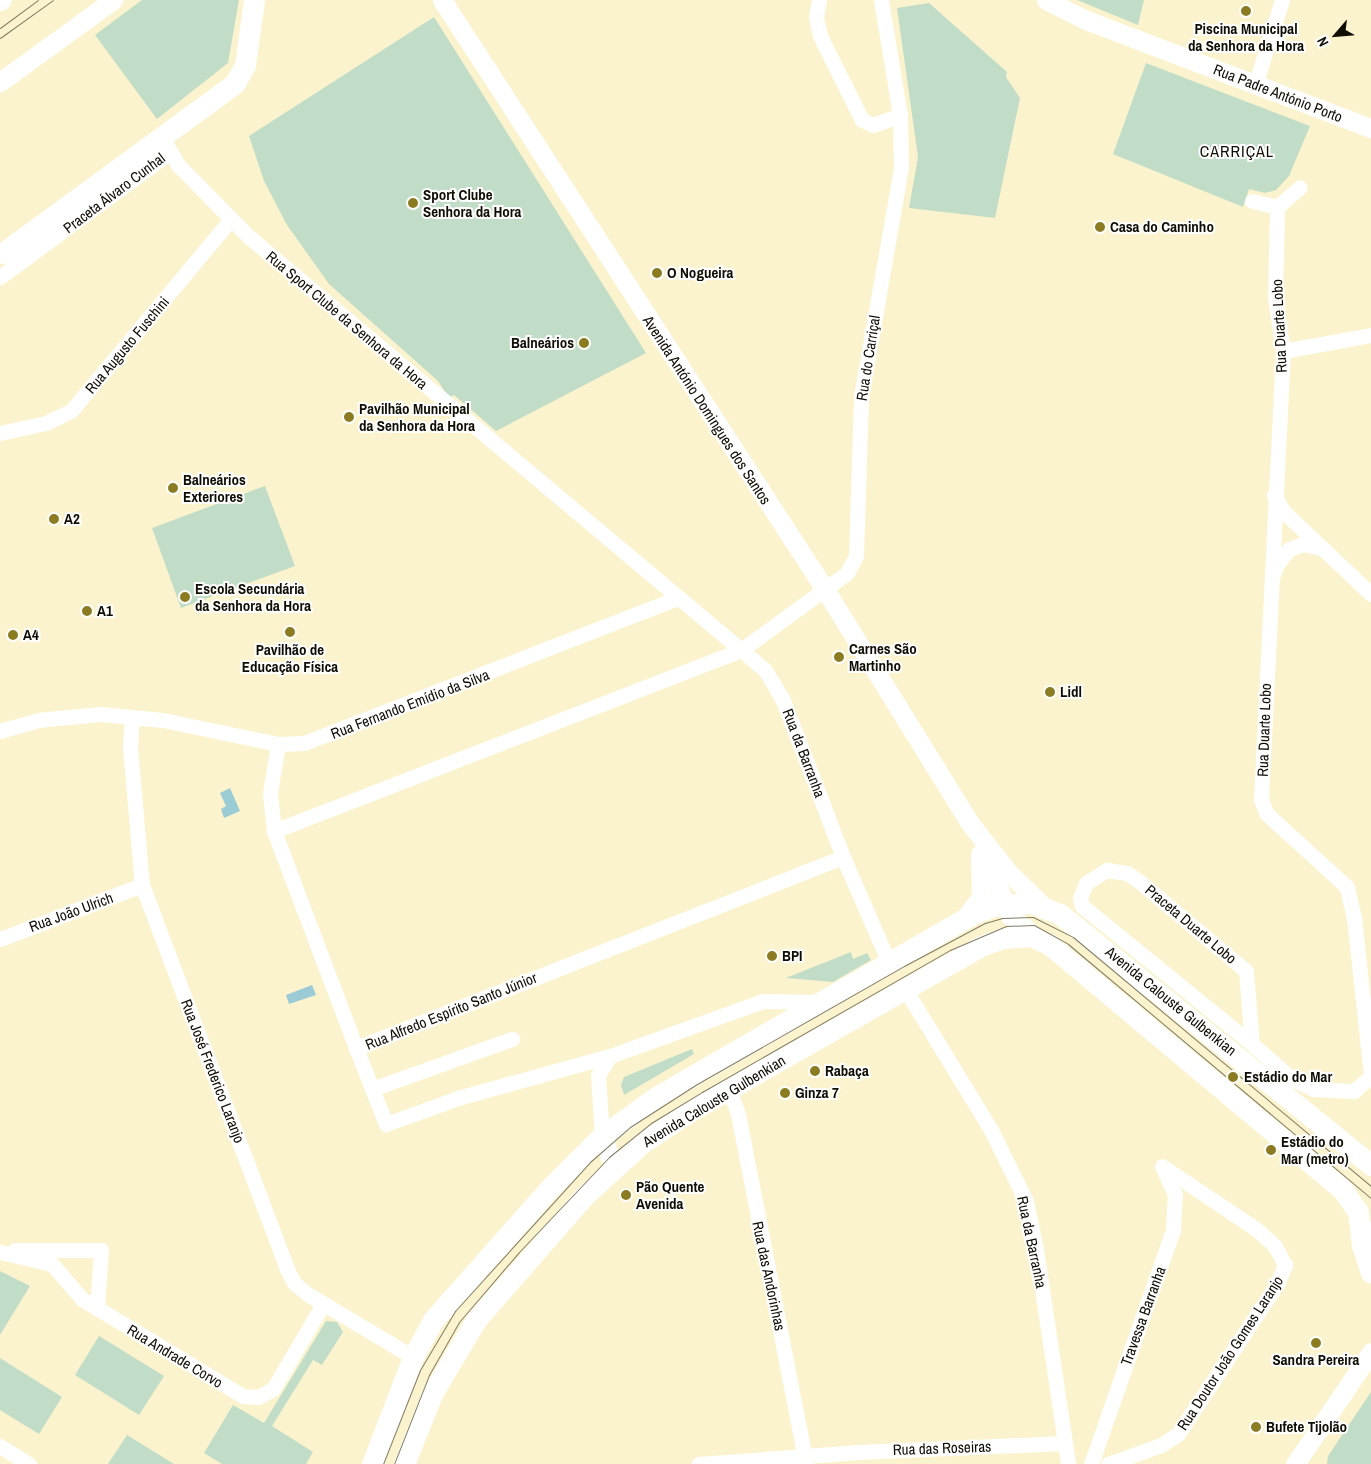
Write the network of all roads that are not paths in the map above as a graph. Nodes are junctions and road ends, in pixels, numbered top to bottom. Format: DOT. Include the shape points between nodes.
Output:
graph roads {
  1 [pos="113,0"];
  2 [pos="254,0"];
  3 [pos="442,0"];
  4 [pos="819,0"];
  5 [pos="881,0"];
  6 [pos="1046,0"];
  7 [pos="1282,0"];
  8 [pos="0,82"];
  9 [pos="1255,85"];
  10 [pos="900,115"];
  11 [pos="1371,128"];
  12 [pos="166,145"];
  13 [pos="1300,187"];
  14 [pos="1252,201"];
  15 [pos="1277,207"];
  16 [pos="230,220"];
  17 [pos="3,252"];
  18 [pos="0,277"];
  19 [pos="1371,335"];
  20 [pos="1283,351"];
  21 [pos="0,433"];
  22 [pos="1274,496"];
  23 [pos="1322,549"];
  24 [pos="1269,588"];
  25 [pos="826,591"];
  26 [pos="1371,594"];
  27 [pos="677,598"];
  28 [pos="741,650"];
  29 [pos="132,717"];
  30 [pos="0,730"];
  31 [pos="278,744"];
  32 [pos="969,822"];
  33 [pos="274,832"];
  34 [pos="843,856"];
  35 [pos="142,885"];
  36 [pos="1005,904"];
  37 [pos="1040,904"];
  38 [pos="965,919"];
  39 [pos="0,939"];
  40 [pos="1038,939"];
  41 [pos="889,963"];
  42 [pos="905,989"];
  43 [pos="822,1002"];
  44 [pos="512,1039"];
  45 [pos="1252,1044"];
  46 [pos="356,1048"];
  47 [pos="610,1056"];
  48 [pos="372,1089"];
  49 [pos="729,1089"];
  50 [pos="602,1136"];
  51 [pos="620,1163"];
  52 [pos="1371,1165"];
  53 [pos="1162,1166"];
  54 [pos="1371,1222"];
  55 [pos="1362,1245"];
  56 [pos="6,1252"];
  57 [pos="1371,1273"];
  58 [pos="324,1304"];
  59 [pos="97,1309"];
  60 [pos="1371,1352"];
  61 [pos="413,1357"];
  62 [pos="1065,1443"];
  63 [pos="0,1446"];
  64 [pos="806,1460"];
  65 [pos="29,1464"];
  66 [pos="372,1464"];
  67 [pos="404,1464"];
  68 [pos="699,1464"];
  69 [pos="1068,1464"];
  70 [pos="1091,1464"];
  71 [pos="1108,1464"];
  72 [pos="1295,1464"];
  1 -- 8 [label="street"];
  2 -- 12 [label="main road, Praceta Álvaro Cunhal" via="246,65 240,77"];
  3 -- 25 [label="street, Avenida António Domingues dos Santos"];
  4 -- 10 [label="street" via="816,17 820,36 862,120 873,125"];
  5 -- 10 [label="street, Rua do Carriçal"];
  6 -- 9 [label="street, Rua Padre António Porto" via="1086,20"];
  7 -- 9 [label="street"];
  9 -- 11 [label="street, Rua Padre António Porto"];
  10 -- 25 [label="street, Rua do Carriçal" via="901,168 861,397 856,556 847,573"];
  12 -- 16 [label="street, Rua Sport Clube da Senhora da Hora"];
  12 -- 17 [label="main road"];
  12 -- 18 [label="street, Praceta Álvaro Cunhal"];
  13 -- 15 [label="street"];
  14 -- 15 [label="street"];
  15 -- 20 [label="street, Rua Duarte Lobo" via="1275,297"];
  16 -- 21 [label="street, Rua Augusto Fuschini" via="71,411 46,423"];
  16 -- 27 [label="street, Rua Sport Clube da Senhora da Hora"];
  19 -- 20 [label="street"];
  20 -- 22 [label="street, Rua Duarte Lobo"];
  22 -- 23 [label="street" via="1286,513"];
  22 -- 24 [label="street, Rua Duarte Lobo"];
  23 -- 24 [label="street" via="1303,544 1290,549 1277,564"];
  23 -- 26 [label="street"];
  24 -- 45 [label="street, Rua Duarte Lobo" via="1263,807 1347,887 1354,918 1371,1076 1354,1091 1313,1089 1292,1079"];
  25 -- 28 [label="street"];
  25 -- 32 [label="street, Avenida António Domingues dos Santos"];
  27 -- 28 [label="street, Rua Sport Clube da Senhora da Hora"];
  27 -- 31 [label="street, Rua Fernando Emídio da Silva" via="316,740"];
  28 -- 33 [label="street"];
  28 -- 34 [label="street, Rua da Barranha" via="776,683"];
  29 -- 30 [label="street, Rua Fernando Emídio da Silva" via="100,714 63,717"];
  29 -- 31 [label="street, Rua Fernando Emídio da Silva" via="163,720"];
  29 -- 35 [label="street, Rua José Frederico Laranjo" via="130,748"];
  31 -- 33 [label="street, Rua Alfredo Espírito Santo Júnior" via="270,794"];
  32 -- 36 [label="street"];
  32 -- 37 [label="street, Avenida António Domingues dos Santos" via="1008,872"];
  32 -- 38 [label="street, Avenida António Domingues dos Santos" via="979,851 982,886 979,903"];
  33 -- 46 [label="street, Rua Alfredo Espírito Santo Júnior"];
  34 -- 41 [label="street, Rua da Barranha"];
  34 -- 46 [label="street, Rua Alfredo Espírito Santo Júnior"];
  35 -- 39 [label="street, Rua João Ulrich"];
  35 -- 58 [label="street, Rua José Frederico Laranjo" via="286,1268 294,1283"];
  36 -- 37 [label="main road, Avenida Calouste Gulbenkian"];
  36 -- 38 [label="main road, Avenida Calouste Gulbenkian"];
  36 -- 40 [label="street, Avenida Calouste Gulbenkian" via="1017,924"];
  37 -- 52 [label="main road, Avenida Calouste Gulbenkian" via="1078,926"];
  38 -- 41 [label="main road, Avenida Calouste Gulbenkian"];
  40 -- 42 [label="main road, Avenida Calouste Gulbenkian" via="1013,936 985,944"];
  40 -- 55 [label="main road, Avenida Calouste Gulbenkian" via="1050,945 1342,1189 1358,1212"];
  41 -- 43 [label="main road, Avenida Calouste Gulbenkian"];
  42 -- 49 [label="main road, Avenida Calouste Gulbenkian"];
  42 -- 62 [label="street, Rua da Barranha" via="991,1130 1026,1202"];
  43 -- 47 [label="street" via="763,1000"];
  43 -- 50 [label="main road, Avenida Calouste Gulbenkian" via="656,1097"];
  44 -- 48 [label="street"];
  45 -- 45 [label="street, Praceta Duarte Lobo" via="1085,910 1080,898 1091,878 1108,870 1127,872 1246,971"];
  46 -- 48 [label="street"];
  47 -- 48 [label="street" via="460,1097 386,1124"];
  47 -- 50 [label="street" via="598,1075"];
  49 -- 51 [label="main road, Avenida Calouste Gulbenkian" via="662,1130"];
  49 -- 64 [label="street, Rua das Andorinhas" via="738,1114"];
  50 -- 51 [label="street" via="609,1157"];
  50 -- 61 [label="main road, Avenida Calouste Gulbenkian" via="549,1189 447,1303"];
  51 -- 67 [label="main road, Avenida Calouste Gulbenkian" via="584,1196 476,1320 434,1392"];
  53 -- 70 [label="street, Travessa Barranha" via="1175,1195 1173,1230"];
  53 -- 71 [label="street, Rua Doutor João Gomes Laranjo" via="1256,1228 1275,1246 1285,1265 1267,1299 1178,1434 1161,1445"];
  54 -- 55 [label="main road"];
  55 -- 57 [label="main road, Avenida Calouste Gulbenkian"];
  56 -- 59 [label="street, Rua Andrade Corvo" via="52,1264 74,1293"];
  56 -- 59 [label="street" via="17,1248 101,1250"];
  58 -- 59 [label="street, Rua Andrade Corvo" via="273,1389 258,1396 236,1393"];
  58 -- 61 [label="street, Rua José Frederico Laranjo"];
  60 -- 72 [label="street"];
  61 -- 66 [label="main road, Avenida Calouste Gulbenkian"];
  62 -- 64 [label="street, Rua das Roseiras"];
  62 -- 69 [label="street, Rua da Barranha"];
  63 -- 65 [label="street"];
  64 -- 68 [label="street, Rua das Roseiras"];
}
